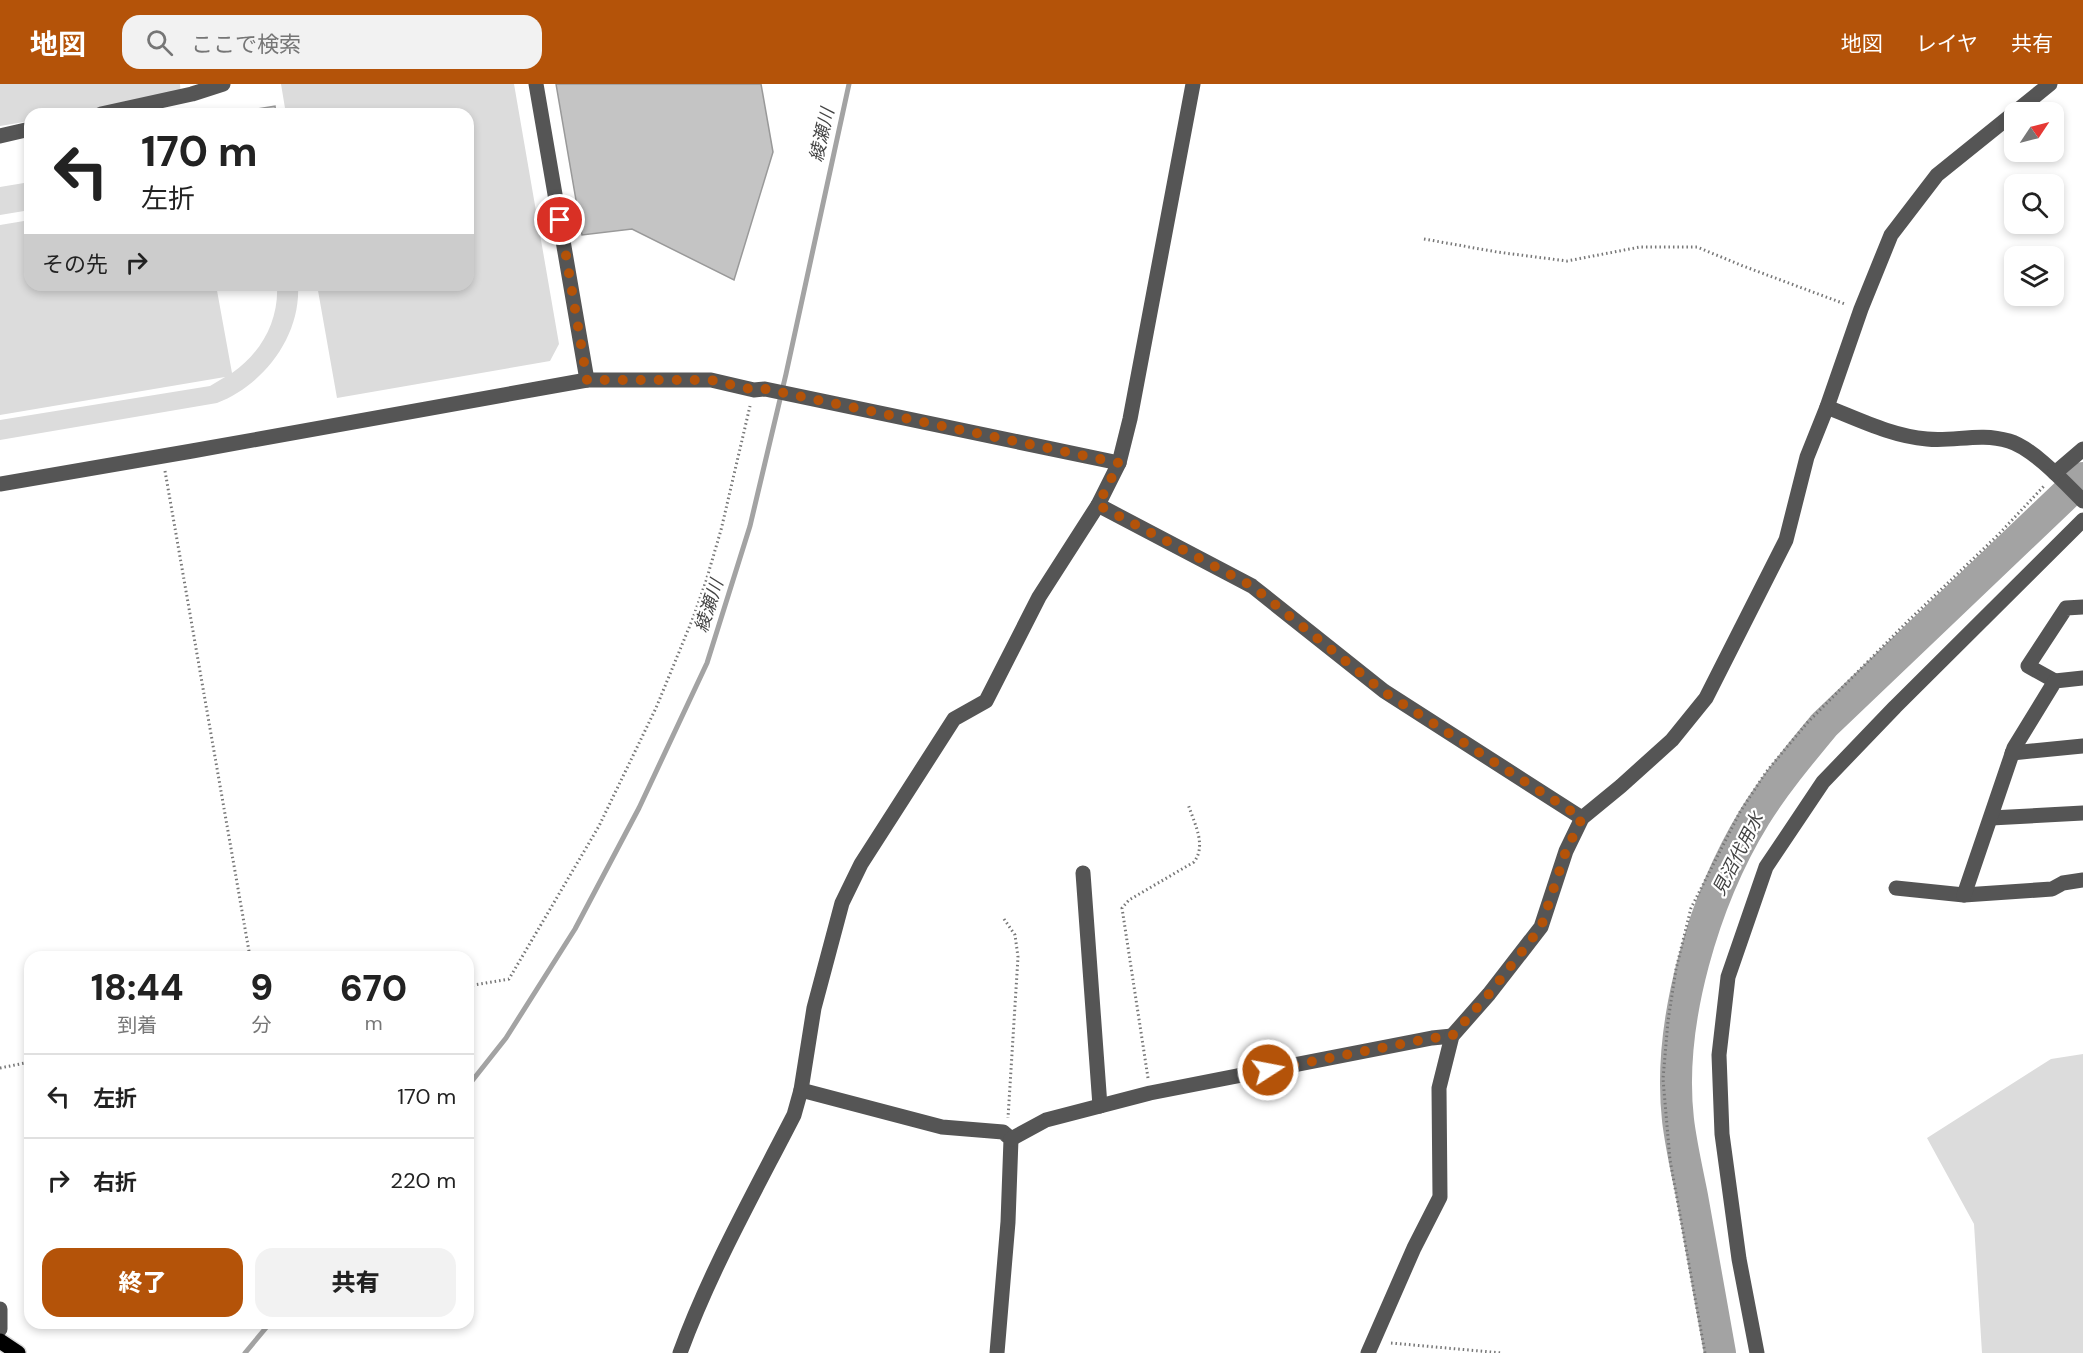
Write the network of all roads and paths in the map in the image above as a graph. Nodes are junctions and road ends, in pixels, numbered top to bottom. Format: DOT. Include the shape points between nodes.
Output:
graph roads {
  1 [pos="223,84"];
  2 [pos="536,84"];
  3 [pos="1193,84"];
  4 [pos="2050,84"];
  5 [pos="191,89"];
  6 [pos="123,108"];
  7 [pos="24,130"];
  8 [pos="0,136"];
  9 [pos="1424,239"];
  10 [pos="1861,309"];
  11 [pos="587,380"];
  12 [pos="754,390"];
  13 [pos="1827,407"];
  14 [pos="2083,449"];
  15 [pos="163,456"];
  16 [pos="1119,463"];
  17 [pos="2059,477"];
  18 [pos="0,484"];
  19 [pos="2081,499"];
  20 [pos="1098,505"];
  21 [pos="2083,520"];
  22 [pos="2083,607"];
  23 [pos="2083,678"];
  24 [pos="2055,681"];
  25 [pos="2083,746"];
  26 [pos="2012,753"];
  27 [pos="1188,804"];
  28 [pos="2083,813"];
  29 [pos="1582,818"];
  30 [pos="1991,818"];
  31 [pos="1083,873"];
  32 [pos="2083,880"];
  33 [pos="1896,888"];
  34 [pos="1964,895"];
  35 [pos="1004,919"];
  36 [pos="249,951"];
  37 [pos="474,985"];
  38 [pos="1452,1036"];
  39 [pos="24,1063"];
  40 [pos="0,1068"];
  41 [pos="801,1090"];
  42 [pos="1150,1093"];
  43 [pos="1100,1106"];
  44 [pos="1007,1136"];
  45 [pos="0,1309"];
  46 [pos="0,1329"];
  47 [pos="0,1341"];
  48 [pos="1371,1347"];
  49 [pos="18,1353"];
  50 [pos="680,1353"];
  51 [pos="997,1353"];
  52 [pos="1502,1353"];
  53 [pos="1756,1353"];
  1 -- 5 [label="street"];
  2 -- 11 [label="street"];
  3 -- 16 [label="street"];
  4 -- 10 [label="street" via="1937,175 1891,235"];
  5 -- 6 [label="street"];
  7 -- 8 [label="street"];
  9 -- 10 [label="path" via="1568,261 1640,247 1697,247"];
  10 -- 13 [label="street"];
  11 -- 12 [label="street" via="711,380"];
  11 -- 15 [label="street"];
  12 -- 16 [label="street" via="765,389"];
  12 -- 37 [label="path" via="706,581 657,708 599,826 509,979"];
  13 -- 17 [label="street" via="1895,434 1929,440 1980,436 2011,441"];
  13 -- 29 [label="street" via="1807,457 1786,540 1706,698 1672,740"];
  14 -- 17 [label="street"];
  15 -- 18 [label="street"];
  15 -- 36 [label="path"];
  16 -- 20 [label="street"];
  17 -- 19 [label="street"];
  20 -- 29 [label="street" via="1252,586 1384,692"];
  20 -- 41 [label="street" via="1040,597 986,701 954,719 861,864 842,903 819,987"];
  21 -- 53 [label="street" via="1823,782 1766,867 1728,977 1719,1055 1722,1134"];
  22 -- 24 [label="street" via="2066,608 2028,666"];
  23 -- 24 [label="street"];
  24 -- 26 [label="street"];
  25 -- 26 [label="street"];
  26 -- 30 [label="street"];
  27 -- 42 [label="path" via="1200,841 1200,854 1194,862 1122,908"];
  28 -- 30 [label="street"];
  29 -- 38 [label="street" via="1566,851 1541,927"];
  30 -- 34 [label="street"];
  31 -- 43 [label="street"];
  32 -- 34 [label="street" via="2052,889"];
  33 -- 34 [label="street"];
  35 -- 44 [label="path" via="1015,935 1018,957"];
  38 -- 42 [label="street"];
  38 -- 48 [label="street" via="1440,1088 1440,1197"];
  39 -- 40 [label="path"];
  41 -- 44 [label="street" via="942,1127"];
  41 -- 50 [label="street" via="794,1115 720,1261"];
  42 -- 43 [label="street"];
  43 -- 44 [label="street" via="1046,1120"];
  44 -- 51 [label="street" via="1008,1222"];
  45 -- 46 [label="street"];
  47 -- 49 [label="main road"];
  48 -- 52 [label="path"];
}
